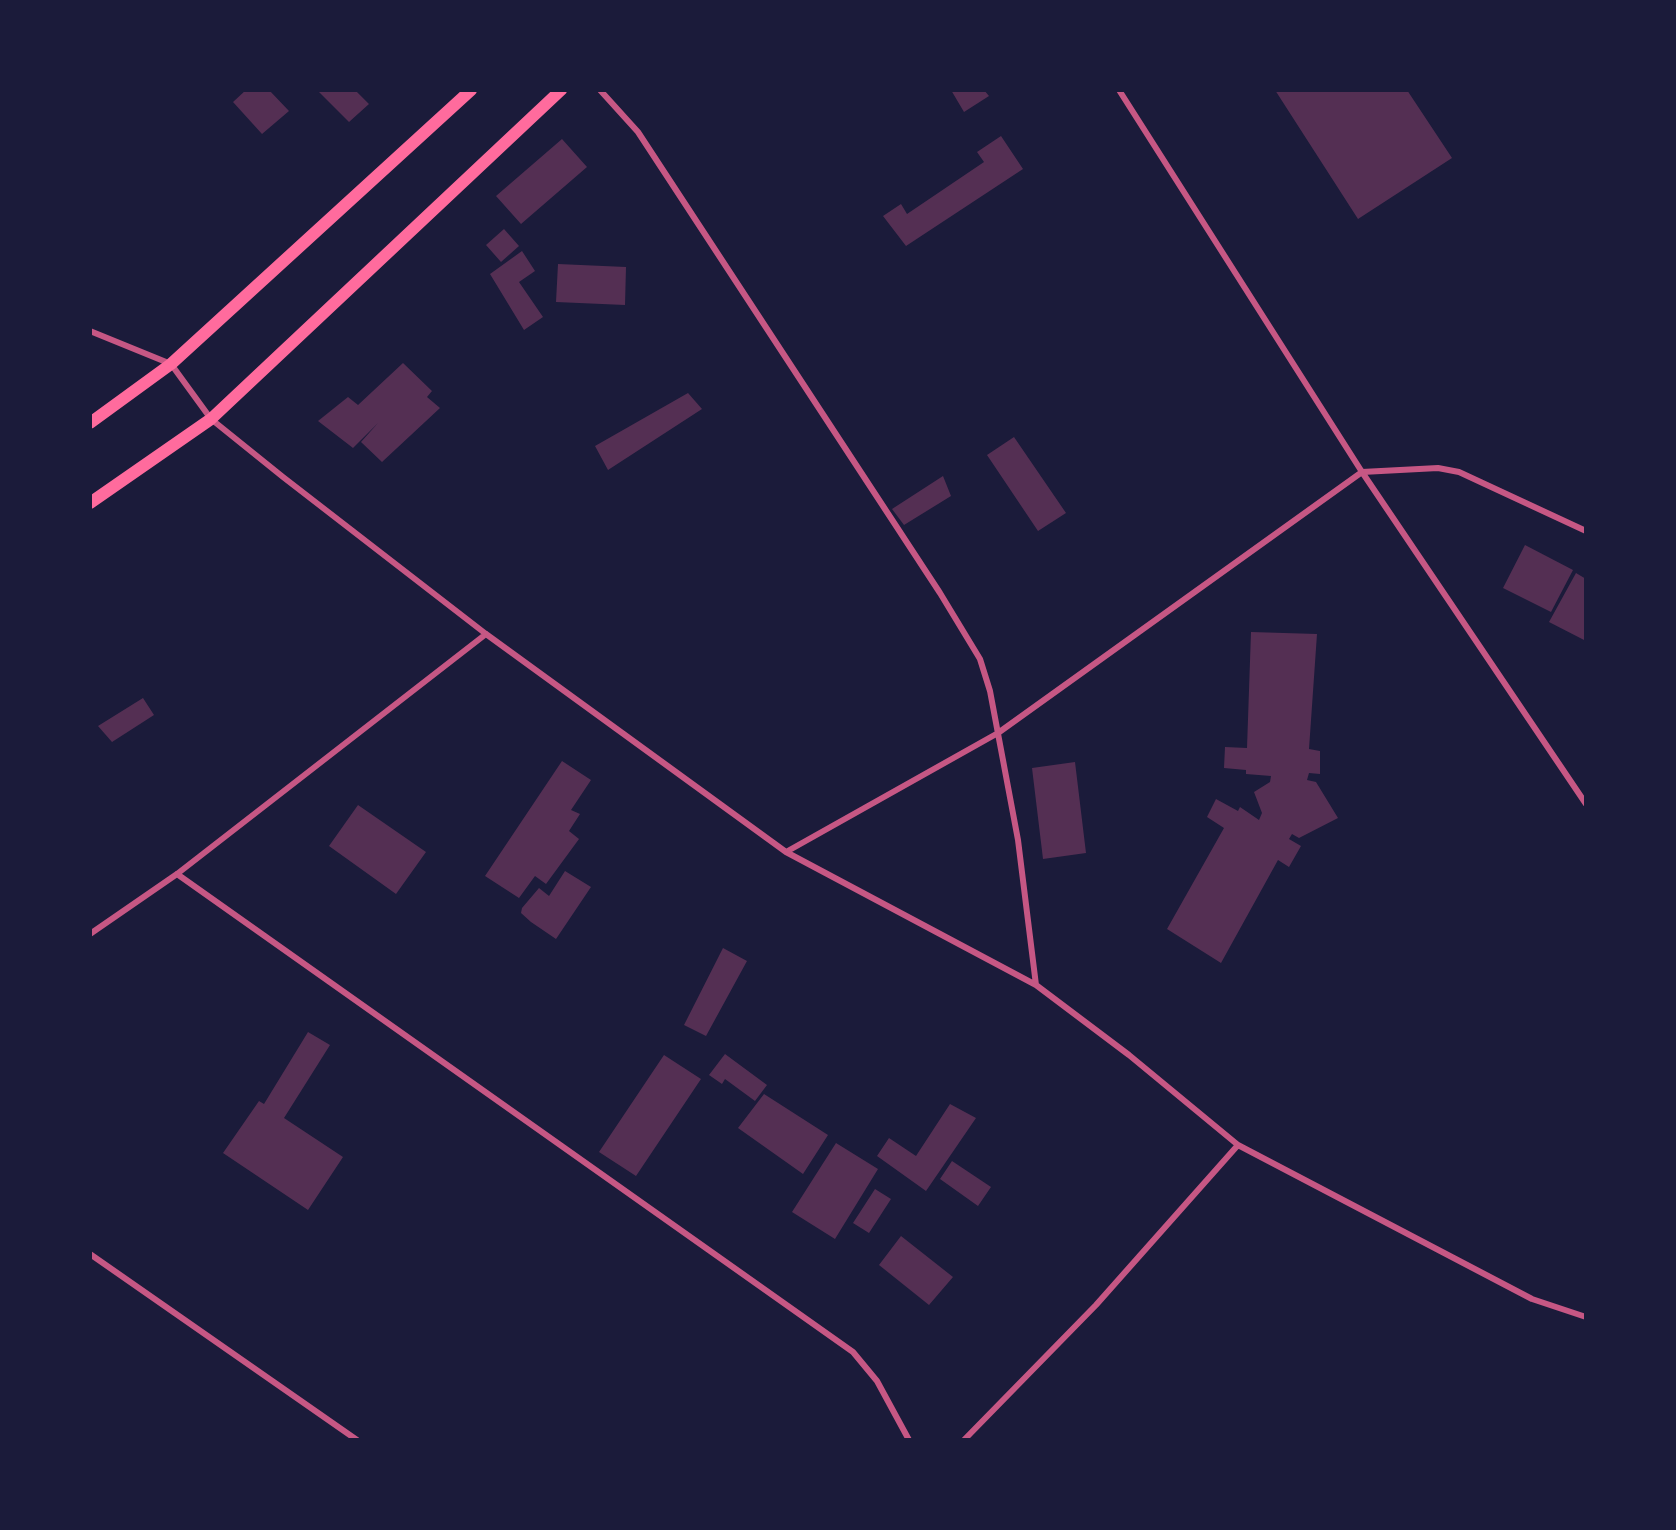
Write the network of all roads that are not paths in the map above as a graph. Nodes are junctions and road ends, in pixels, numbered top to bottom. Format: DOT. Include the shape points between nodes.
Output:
graph roads {
  1 [pos="471,90"];
  2 [pos="561,90"];
  3 [pos="600,90"];
  4 [pos="1119,90"];
  5 [pos="90,331"];
  6 [pos="171,364"];
  7 [pos="211,418"];
  8 [pos="90,423"];
  9 [pos="1362,472"];
  10 [pos="90,504"];
  11 [pos="1586,531"];
  12 [pos="486,634"];
  13 [pos="998,733"];
  14 [pos="1586,804"];
  15 [pos="786,852"];
  16 [pos="177,874"];
  17 [pos="90,934"];
  18 [pos="1036,985"];
  19 [pos="1238,1145"];
  20 [pos="90,1254"];
  21 [pos="1586,1317"];
  22 [pos="357,1440"];
  23 [pos="909,1440"];
  24 [pos="964,1440"];
  1 -- 6 [label="main road"];
  2 -- 7 [label="main road"];
  3 -- 13 [label="street" via="638,132 940,593 980,659"];
  4 -- 9 [label="street"];
  5 -- 6 [label="street"];
  6 -- 7 [label="street"];
  6 -- 8 [label="main road"];
  7 -- 10 [label="main road"];
  7 -- 12 [label="street"];
  9 -- 11 [label="street" via="1438,468 1459,472"];
  9 -- 13 [label="street"];
  9 -- 14 [label="street"];
  12 -- 15 [label="street"];
  12 -- 16 [label="street"];
  13 -- 15 [label="street"];
  13 -- 18 [label="street" via="1018,840"];
  15 -- 18 [label="street"];
  16 -- 17 [label="street"];
  16 -- 23 [label="street" via="853,1352 877,1381"];
  18 -- 19 [label="street"];
  19 -- 21 [label="street" via="1532,1299"];
  19 -- 24 [label="street" via="1096,1305"];
  20 -- 22 [label="street"];
}
